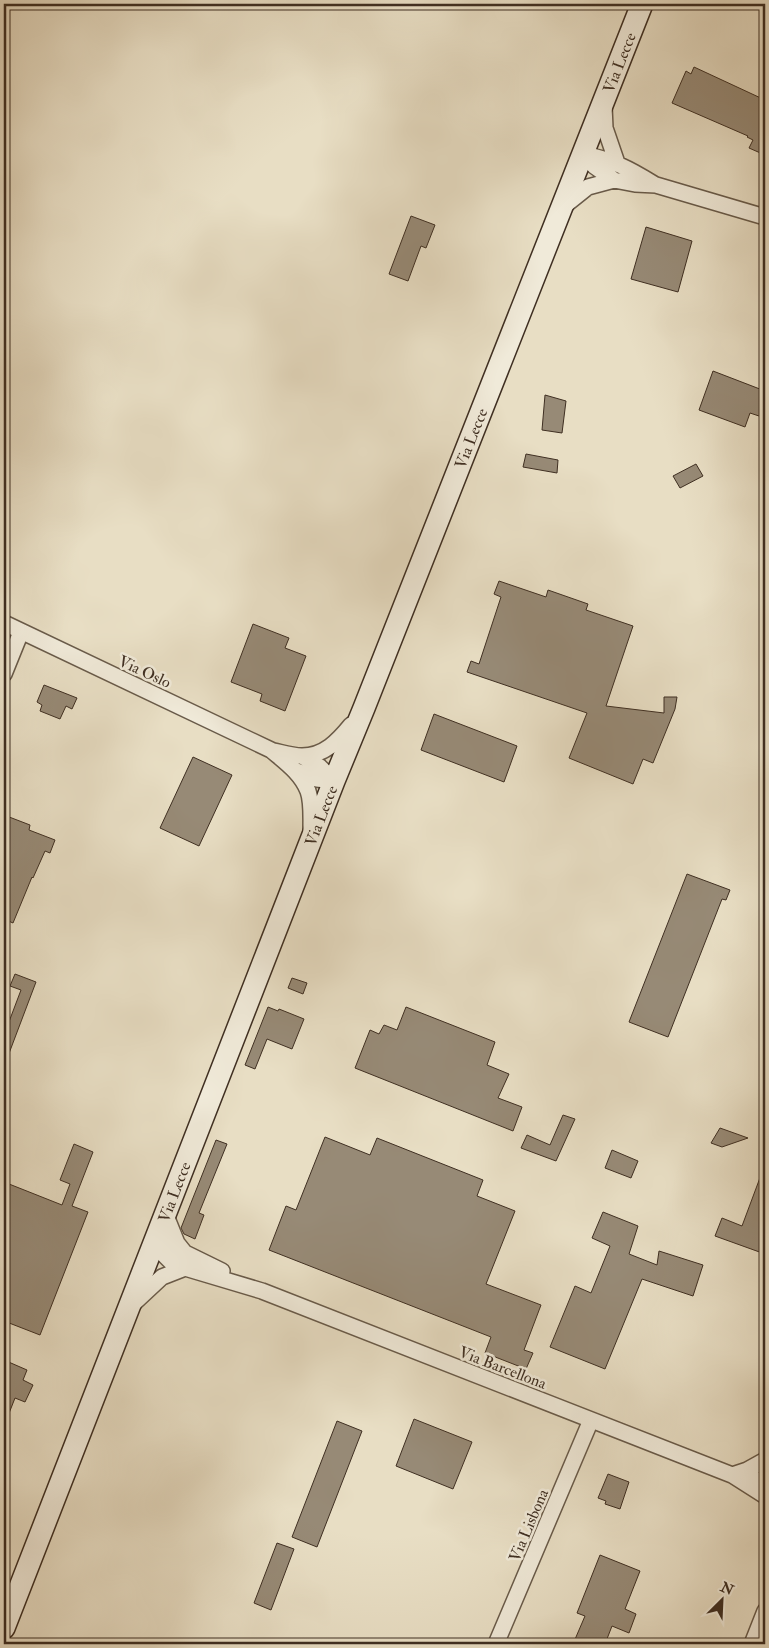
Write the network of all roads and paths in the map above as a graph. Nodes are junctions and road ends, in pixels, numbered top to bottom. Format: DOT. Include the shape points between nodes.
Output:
graph roads {
  1 [pos="642,4"];
  2 [pos="603,101"];
  3 [pos="582,154"];
  4 [pos="617,163"];
  5 [pos="614,180"];
  6 [pos="656,185"];
  7 [pos="560,210"];
  8 [pos="765,217"];
  9 [pos="4,624"];
  10 [pos="21,632"];
  11 [pos="4,674"];
  12 [pos="364,708"];
  13 [pos="271,750"];
  14 [pos="302,756"];
  15 [pos="294,770"];
  16 [pos="334,781"];
  17 [pos="311,841"];
  18 [pos="165,1213"];
  19 [pos="153,1244"];
  20 [pos="185,1260"];
  21 [pos="129,1308"];
  22 [pos="591,1420"];
  23 [pos="765,1460"];
  24 [pos="732,1475"];
  25 [pos="765,1481"];
  26 [pos="765,1496"];
  27 [pos="765,1611"];
  28 [pos="4,1628"];
  29 [pos="496,1644"];
  30 [pos="752,1644"];
  1 -- 2 [label="main road, Via Lecce"];
  2 -- 3 [label="main road, Via Lecce"];
  2 -- 4 [label="street" via="605,128"];
  3 -- 4 [label="street"];
  3 -- 5 [label="street"];
  3 -- 7 [label="main road, Via Lecce"];
  4 -- 6 [label="street"];
  5 -- 6 [label="street"];
  5 -- 7 [label="street" via="588,187"];
  6 -- 8 [label="street"];
  7 -- 12 [label="main road, Via Lecce"];
  9 -- 10 [label="street, Via Oslo"];
  10 -- 11 [label="street"];
  10 -- 13 [label="street, Via Oslo"];
  12 -- 14 [label="street" via="338,742 321,753"];
  12 -- 16 [label="main road, Via Lecce"];
  13 -- 14 [label="street"];
  13 -- 15 [label="street"];
  14 -- 16 [label="street"];
  15 -- 16 [label="street" via="317,779"];
  15 -- 17 [label="street" via="308,790"];
  16 -- 17 [label="main road, Via Lecce"];
  17 -- 18 [label="main road, Via Lecce"];
  18 -- 19 [label="main road, Via Lecce"];
  18 -- 20 [label="street"];
  19 -- 20 [label="street, Via Barcellona" via="171,1262"];
  19 -- 21 [label="main road, Via Lecce"];
  20 -- 21 [label="street"];
  20 -- 22 [label="street, Via Barcellona"];
  21 -- 28 [label="main road, Via Lecce"];
  22 -- 24 [label="street, Via Barcellona"];
  22 -- 29 [label="street, Via Lisbona"];
  23 -- 24 [label="street"];
  24 -- 25 [label="street, Via Barcellona"];
  24 -- 26 [label="street, Via Barcellona"];
  27 -- 30 [label="street"];
}
